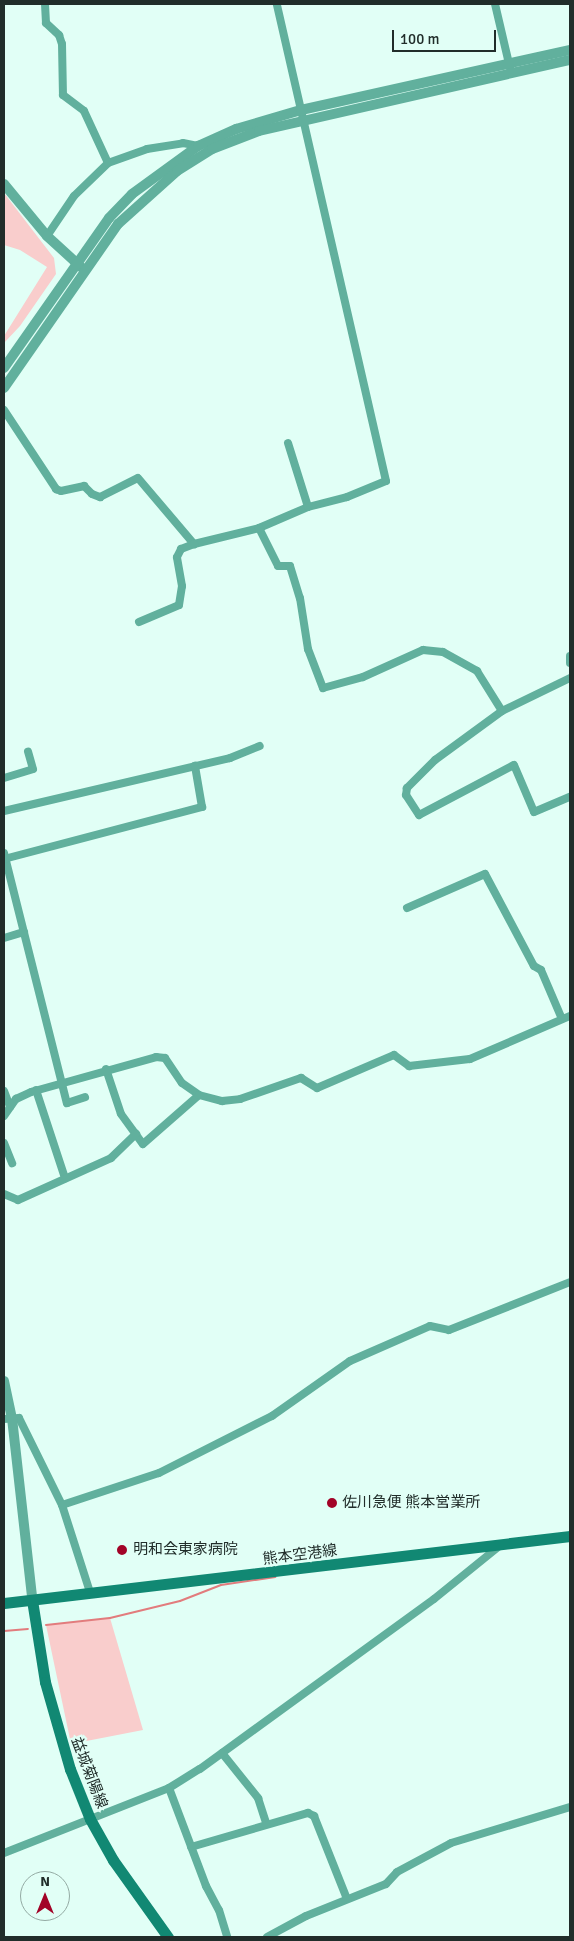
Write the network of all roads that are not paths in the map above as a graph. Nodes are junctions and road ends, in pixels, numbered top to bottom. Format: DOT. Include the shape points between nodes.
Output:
graph roads {
  1 [pos="45,4"];
  2 [pos="278,4"];
  3 [pos="495,4"];
  4 [pos="570,50"];
  5 [pos="570,60"];
  6 [pos="510,68"];
  7 [pos="302,115"];
  8 [pos="198,146"];
  9 [pos="108,162"];
  10 [pos="4,184"];
  11 [pos="47,236"];
  12 [pos="79,266"];
  13 [pos="4,368"];
  14 [pos="4,388"];
  15 [pos="4,410"];
  16 [pos="288,443"];
  17 [pos="308,507"];
  18 [pos="259,528"];
  19 [pos="194,544"];
  20 [pos="139,622"];
  21 [pos="570,656"];
  22 [pos="570,663"];
  23 [pos="570,678"];
  24 [pos="502,711"];
  25 [pos="260,746"];
  26 [pos="28,752"];
  27 [pos="195,766"];
  28 [pos="4,778"];
  29 [pos="570,798"];
  30 [pos="4,811"];
  31 [pos="4,857"];
  32 [pos="407,908"];
  33 [pos="24,932"];
  34 [pos="4,938"];
  35 [pos="566,1017"];
  36 [pos="106,1070"];
  37 [pos="60,1082"];
  38 [pos="36,1090"];
  39 [pos="4,1091"];
  40 [pos="199,1096"];
  41 [pos="85,1097"];
  42 [pos="7,1103"];
  43 [pos="4,1116"];
  44 [pos="136,1134"];
  45 [pos="4,1143"];
  46 [pos="12,1163"];
  47 [pos="65,1178"];
  48 [pos="4,1194"];
  49 [pos="570,1282"];
  50 [pos="4,1381"];
  51 [pos="8,1419"];
  52 [pos="62,1504"];
  53 [pos="570,1536"];
  54 [pos="502,1544"];
  55 [pos="90,1592"];
  56 [pos="32,1598"];
  57 [pos="4,1604"];
  58 [pos="222,1753"];
  59 [pos="169,1788"];
  60 [pos="570,1807"];
  61 [pos="90,1819"];
  62 [pos="266,1823"];
  63 [pos="191,1847"];
  64 [pos="4,1853"];
  65 [pos="347,1899"];
  66 [pos="168,1937"];
  67 [pos="227,1937"];
  68 [pos="267,1937"];
  1 -- 9 [label="street" via="46,23 59,35 62,44 63,95 84,111"];
  2 -- 7 [label="street"];
  3 -- 6 [label="street"];
  4 -- 6 [label="street"];
  5 -- 6 [label="street"];
  6 -- 7 [label="street"];
  7 -- 8 [label="street" via="244,126"];
  7 -- 12 [label="street" via="212,149 177,171 118,224"];
  7 -- 17 [label="street" via="386,481 347,497"];
  8 -- 9 [label="street" via="183,144 147,149"];
  8 -- 12 [label="street" via="132,194"];
  9 -- 11 [label="street" via="74,196"];
  10 -- 11 [label="street"];
  11 -- 12 [label="street"];
  12 -- 13 [label="street"];
  12 -- 14 [label="street"];
  15 -- 19 [label="street" via="56,489 61,491 84,486 92,494 100,496 138,478"];
  16 -- 17 [label="street"];
  17 -- 18 [label="street"];
  18 -- 19 [label="street"];
  18 -- 24 [label="street" via="278,566 290,566 300,598 308,649 323,688 363,678 423,650 442,652 477,671"];
  19 -- 20 [label="street" via="181,549 177,557 181,602"];
  21 -- 22 [label="street"];
  23 -- 24 [label="street"];
  24 -- 29 [label="street" via="435,760 407,788 406,795 419,815 514,765 534,812"];
  25 -- 27 [label="street" via="230,758"];
  26 -- 28 [label="street" via="33,769"];
  27 -- 30 [label="street"];
  27 -- 31 [label="street" via="202,807"];
  31 -- 33 [label="street"];
  32 -- 35 [label="street" via="485,874 534,966 541,970"];
  33 -- 34 [label="street"];
  33 -- 37 [label="street"];
  35 -- 40 [label="street" via="470,1059 409,1066 394,1055 317,1088 301,1078 240,1099 222,1101"];
  36 -- 37 [label="street"];
  36 -- 40 [label="street" via="156,1057 165,1058 182,1083"];
  36 -- 44 [label="street" via="121,1114"];
  37 -- 38 [label="street"];
  37 -- 41 [label="street" via="67,1103"];
  38 -- 42 [label="street"];
  38 -- 47 [label="street"];
  39 -- 42 [label="street"];
  40 -- 44 [label="street" via="143,1144"];
  42 -- 43 [label="street"];
  44 -- 47 [label="street" via="111,1158"];
  45 -- 46 [label="street"];
  47 -- 48 [label="street" via="18,1200"];
  49 -- 52 [label="street" via="449,1330 430,1326 350,1361 272,1416 159,1473"];
  50 -- 51 [label="street"];
  51 -- 52 [label="street" via="19,1418"];
  51 -- 56 [label="street"];
  52 -- 55 [label="street"];
  53 -- 54 [label="main road, 熊本空港線"];
  54 -- 55 [label="main road, 熊本空港線" via="271,1574"];
  54 -- 58 [label="street" via="434,1599"];
  55 -- 56 [label="main road, 熊本空港線"];
  56 -- 57 [label="main road, 熊本空港線"];
  56 -- 61 [label="main road, 益城菊陽線" via="45,1682 57,1730"];
  58 -- 59 [label="street"];
  58 -- 62 [label="street" via="258,1798"];
  59 -- 61 [label="street"];
  59 -- 63 [label="street"];
  60 -- 65 [label="street" via="451,1843 397,1872 386,1884"];
  61 -- 64 [label="street"];
  61 -- 66 [label="main road, 益城菊陽線" via="112,1860"];
  62 -- 63 [label="street"];
  62 -- 65 [label="street" via="308,1814 314,1816"];
  63 -- 67 [label="street" via="219,1910"];
  65 -- 68 [label="street"];
}
